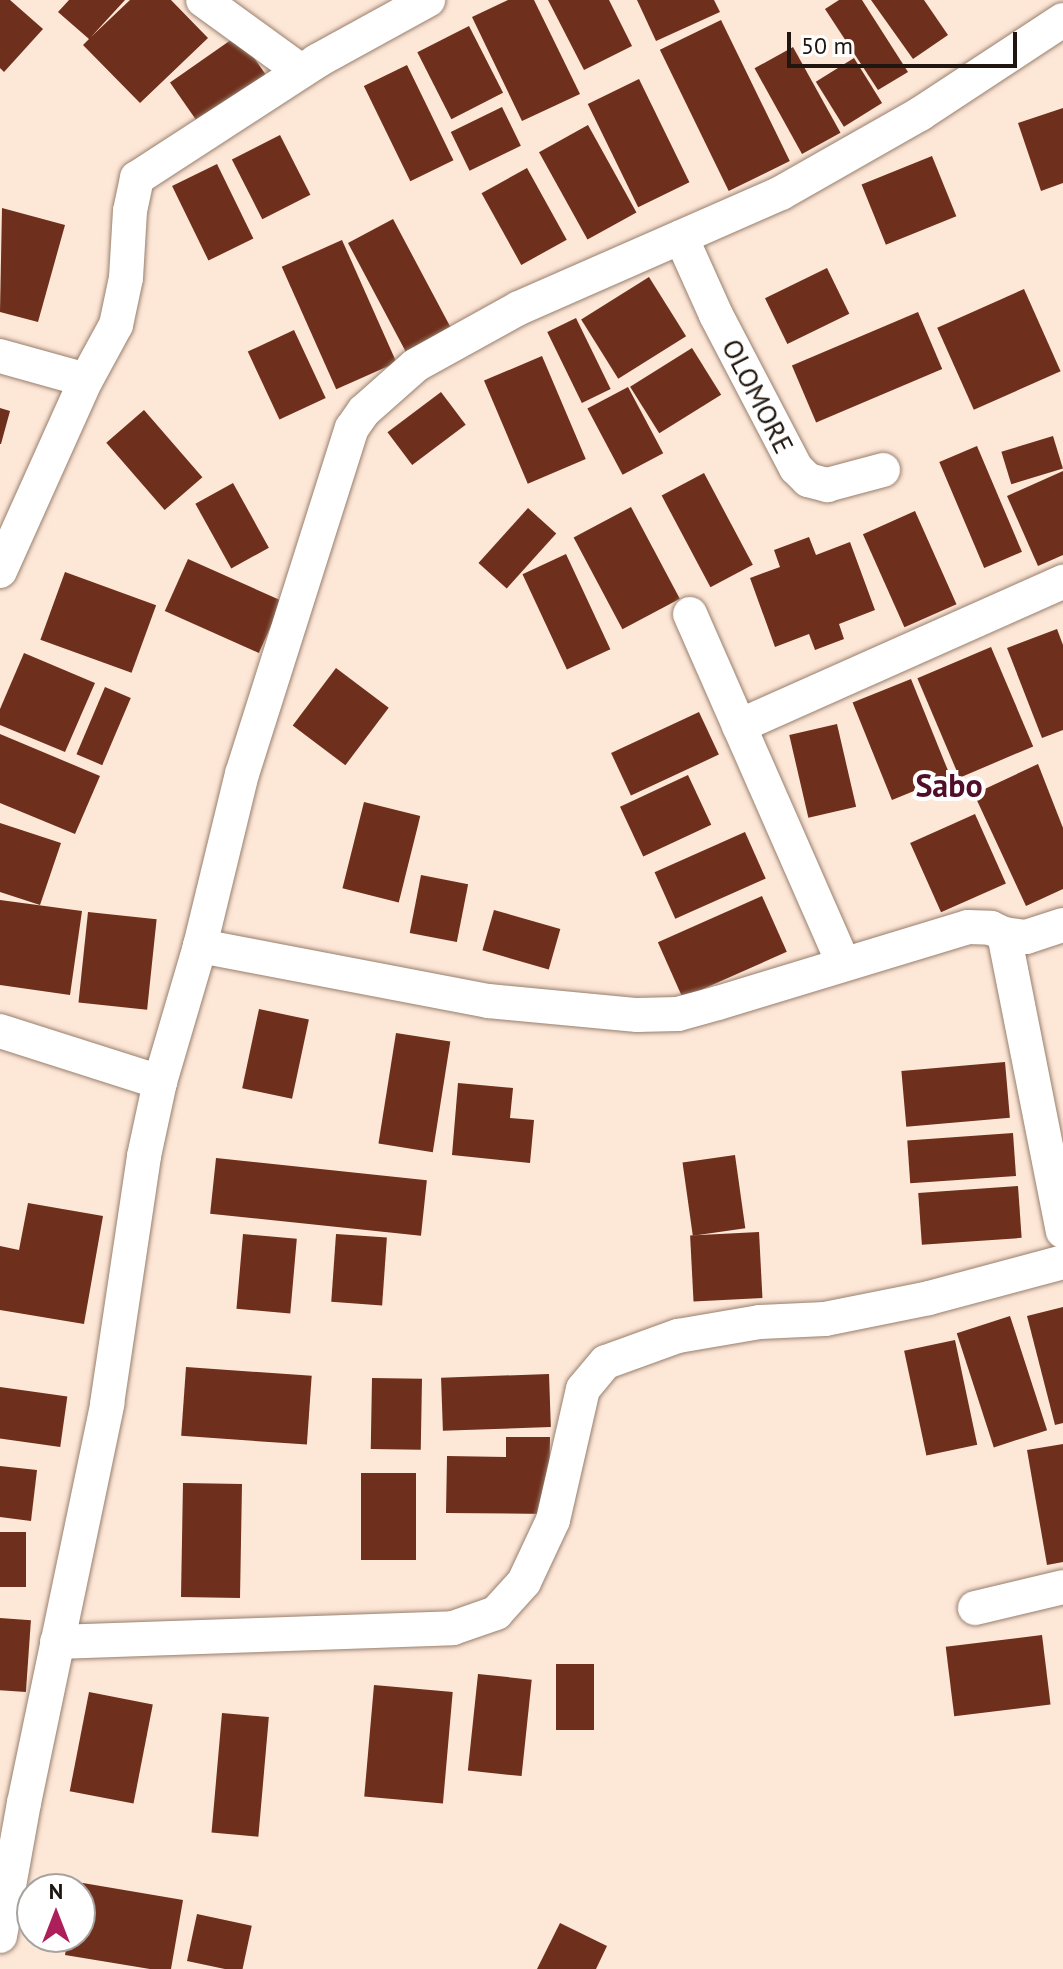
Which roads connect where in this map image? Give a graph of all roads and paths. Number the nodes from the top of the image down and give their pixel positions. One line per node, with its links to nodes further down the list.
1 (203, 0): 4 (street)
2 (428, 0): 4 (street)
3 (1063, 20): 5 (street)
4 (301, 71): 7 (street)
5 (681, 237): 8 (street, OLOMORE); 15 (street)
6 (0, 356): 7 (street)
7 (86, 380): 9 (street)
8 (883, 470)
9 (0, 571)
10 (1063, 582): 12 (street)
11 (690, 614): 12 (street)
12 (739, 726): 16 (street)
13 (1063, 925): 14 (street)
14 (1004, 934): 16 (street); 19 (street)
15 (200, 946): 16 (street); 18 (street)
16 (843, 962)
17 (0, 1031): 18 (street)
18 (160, 1082): 23 (street)
19 (1063, 1231)
20 (1063, 1262): 23 (street)
21 (1063, 1587): 22 (street)
22 (975, 1608)
23 (57, 1642): 24 (street)
24 (0, 1936)

